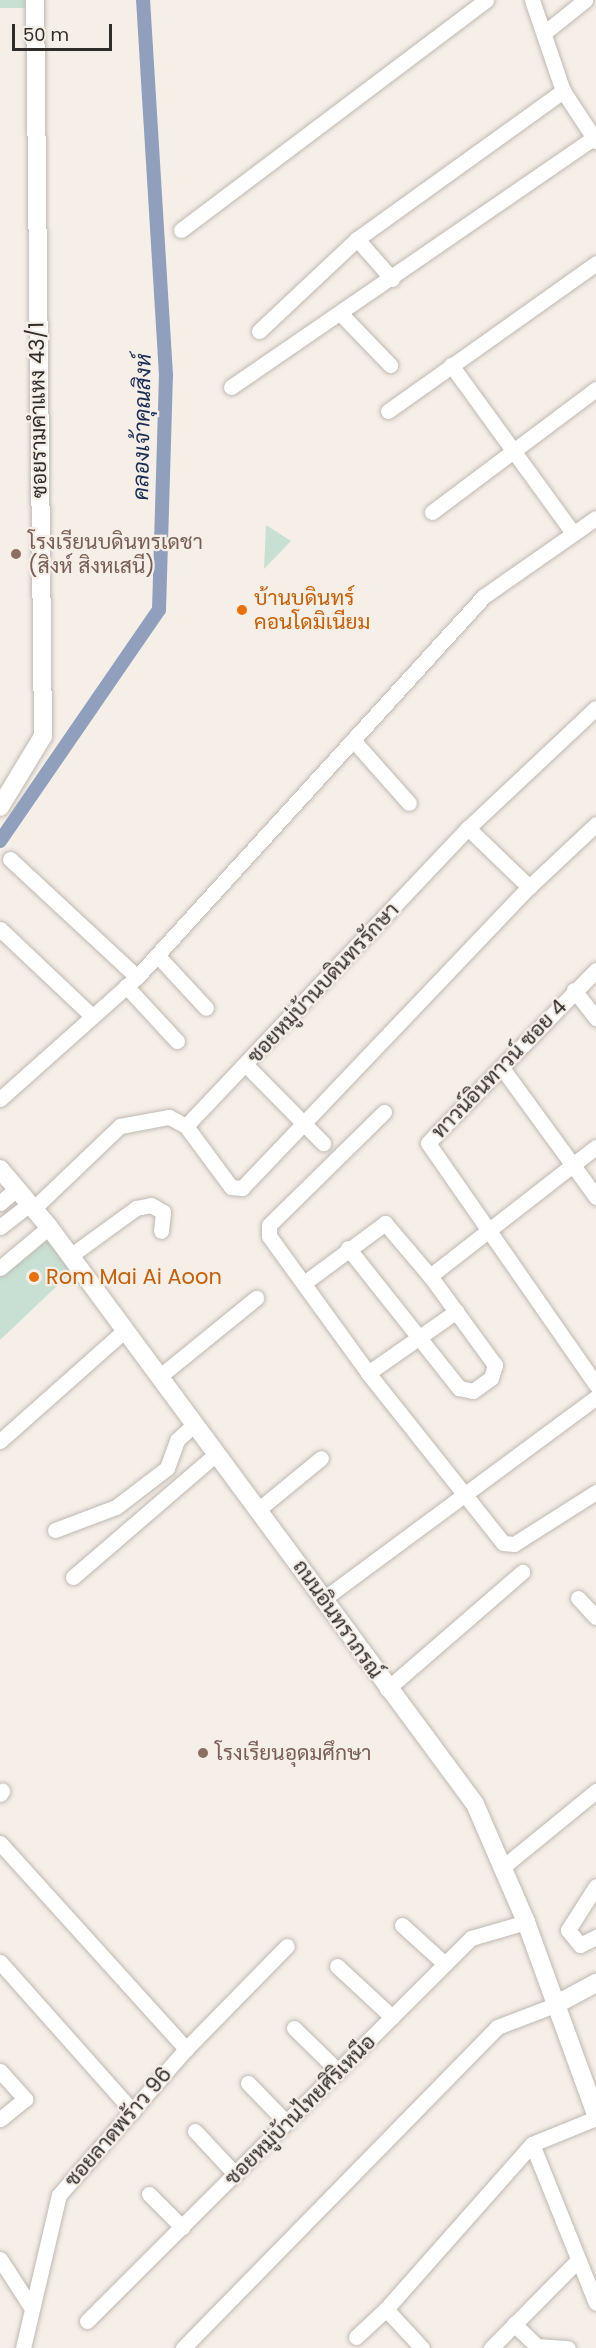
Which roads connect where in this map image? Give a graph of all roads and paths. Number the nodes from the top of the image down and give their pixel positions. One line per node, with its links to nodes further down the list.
1 (35, 0): 26 (street, ซอยรามคำแหง 43/1)
2 (486, 0): 8 (street)
3 (532, 0): 5 (street)
4 (585, 0): 5 (street)
5 (544, 33): 6 (street)
6 (563, 91): 7 (street); 9 (street)
7 (595, 138): 11 (street)
8 (181, 230)
9 (357, 239): 11 (street); 13 (street)
10 (596, 263): 15 (street)
11 (392, 279): 12 (street)
12 (341, 314): 14 (street); 16 (street)
13 (259, 331)
14 (390, 365)
15 (451, 365): 18 (street); 19 (street)
16 (231, 387)
17 (596, 390): 19 (street)
18 (388, 411)
19 (510, 453): 20 (street); 22 (street)
20 (432, 512)
21 (596, 518): 22 (street)
22 (573, 533): 24 (street)
23 (596, 708): 28 (street, ซอยหมู่บ้านบดินทรรักษา)
24 (353, 740): 25 (street); 32 (street)
25 (409, 803)
26 (0, 807)
27 (596, 824): 30 (street)
28 (468, 828): 30 (street); 40 (street, ซอยหมู่บ้านบดินทรรักษา)
29 (10, 859): 34 (street)
30 (529, 887): 44 (street)
31 (0, 929): 37 (street)
32 (158, 955): 34 (street); 36 (street)
33 (596, 970): 35 (street, ทาวน์อินทาวน์ ซอย 4)
34 (131, 981): 37 (street); 39 (street)
35 (574, 990): 38 (street); 41 (street, ทาวน์อินทาวน์ ซอย 4)
36 (206, 1008)
37 (91, 1015): 42 (street)
38 (596, 1018)
39 (177, 1041)
40 (246, 1065): 44 (street); 45 (street, ซอยหมู่บ้านบดินทรรักษา)
41 (502, 1068): 48 (street); 56 (street, ทาวน์อินทาวน์ ซอย 4)
42 (0, 1099)
43 (384, 1112): 62 (street)
44 (303, 1122): 45 (street); 46 (street)
45 (186, 1126): 53 (street)
46 (323, 1143)
47 (596, 1146): 48 (street)
48 (572, 1164): 51 (street); 56 (street)
49 (0, 1169): 50 (street, ถนนอินทราภรณ์)
50 (16, 1189): 52 (street); 53 (street, ถนนอินทราภรณ์)
51 (596, 1197)
52 (0, 1203)
53 (31, 1207): 54 (street); 55 (street, ถนนอินทราภรณ์)
54 (0, 1227)
55 (49, 1227): 59 (street, ถนนอินทราภรณ์); 60 (street)
56 (486, 1230): 61 (street); 69 (street)
57 (161, 1231): 59 (street)
58 (348, 1248): 61 (street); 62 (street); 66 (street)
59 (70, 1256): 65 (street, ถนนอินทราภรณ์)
60 (0, 1268)
61 (430, 1276): 64 (street)
62 (304, 1284): 67 (street)
63 (256, 1298): 68 (street)
64 (457, 1311): 66 (street); 66 (street)
65 (125, 1330): 68 (street, ถนนอินทราภรณ์); 72 (street)
66 (419, 1338): 67 (street)
67 (368, 1373): 76 (street)
68 (160, 1376): 71 (street, ถนนอินทราภรณ์)
69 (596, 1384)
70 (596, 1397): 76 (street)
71 (195, 1424): 73 (street, ถนนอินทราภรณ์); 78 (street)
72 (0, 1441)
73 (217, 1453): 77 (street, ถนนอินทราภรณ์); 80 (street)
74 (321, 1458): 77 (street)
75 (596, 1492): 76 (street)
76 (462, 1495): 82 (street)
77 (259, 1509): 82 (street, ถนนอินทราภรณ์)
78 (55, 1530)
79 (522, 1572): 84 (street)
80 (74, 1576)
81 (579, 1598): 83 (street)
82 (322, 1600): 84 (street, ถนนอินทราภรณ์)
83 (596, 1617)
84 (387, 1689): 87 (street, ถนนอินทราภรณ์)
85 (596, 1791): 87 (street)
86 (0, 1843): 100 (street)
87 (504, 1866): 89 (street, ถนนอินทราภรณ์)
88 (596, 1886): 91 (street)
89 (526, 1922): 94 (street, ซอยหมู่บ้านไทยศิริเหนือ); 97 (street, ถนนอินทราภรณ์)
90 (402, 1925): 94 (street)
91 (596, 1937)
92 (286, 1946): 100 (street, ซอยลาดพร้าว 96)
93 (0, 1962): 104 (street)
94 (445, 1964): 98 (street, ซอยหมู่บ้านไทยศิริเหนือ)
95 (337, 1966): 98 (street)
96 (596, 1983): 97 (street)
97 (555, 2005): 105 (street, ถนนอินทราภรณ์); 123 (street)
98 (392, 2017): 102 (street, ซอยหมู่บ้านไทยศิริเหนือ)
99 (294, 2028): 102 (street)
100 (186, 2049): 104 (street, ซอยลาดพร้าว 96)
101 (0, 2071): 106 (street)
102 (339, 2071): 107 (street, ซอยหมู่บ้านไทยศิริเหนือ)
103 (248, 2083): 107 (street)
104 (133, 2112): 116 (street, ซอยลาดพร้าว 96)
105 (596, 2116): 109 (street)
106 (0, 2119)
107 (285, 2121): 110 (street, ซอยหมู่บ้านไทยศิริเหนือ)
108 (195, 2131): 110 (street)
109 (532, 2144): 114 (street); 117 (street)
110 (235, 2174): 112 (street, ซอยหมู่บ้านไทยศิริเหนือ)
111 (149, 2194): 112 (street)
112 (182, 2227): 118 (street, ซอยหมู่บ้านไทยศิริเหนือ)
113 (0, 2259): 116 (street)
114 (577, 2261): 115 (street); 119 (street)
115 (596, 2303)
116 (31, 2307): 122 (street, ซอยลาดพร้าว 96)
117 (386, 2309): 120 (street); 124 (street)
118 (87, 2321)
119 (514, 2324): 121 (street); 125 (street)
120 (356, 2337)
121 (536, 2347): 126 (street)
122 (23, 2348)
123 (183, 2348)
124 (422, 2348)
125 (491, 2348)
126 (568, 2348)

